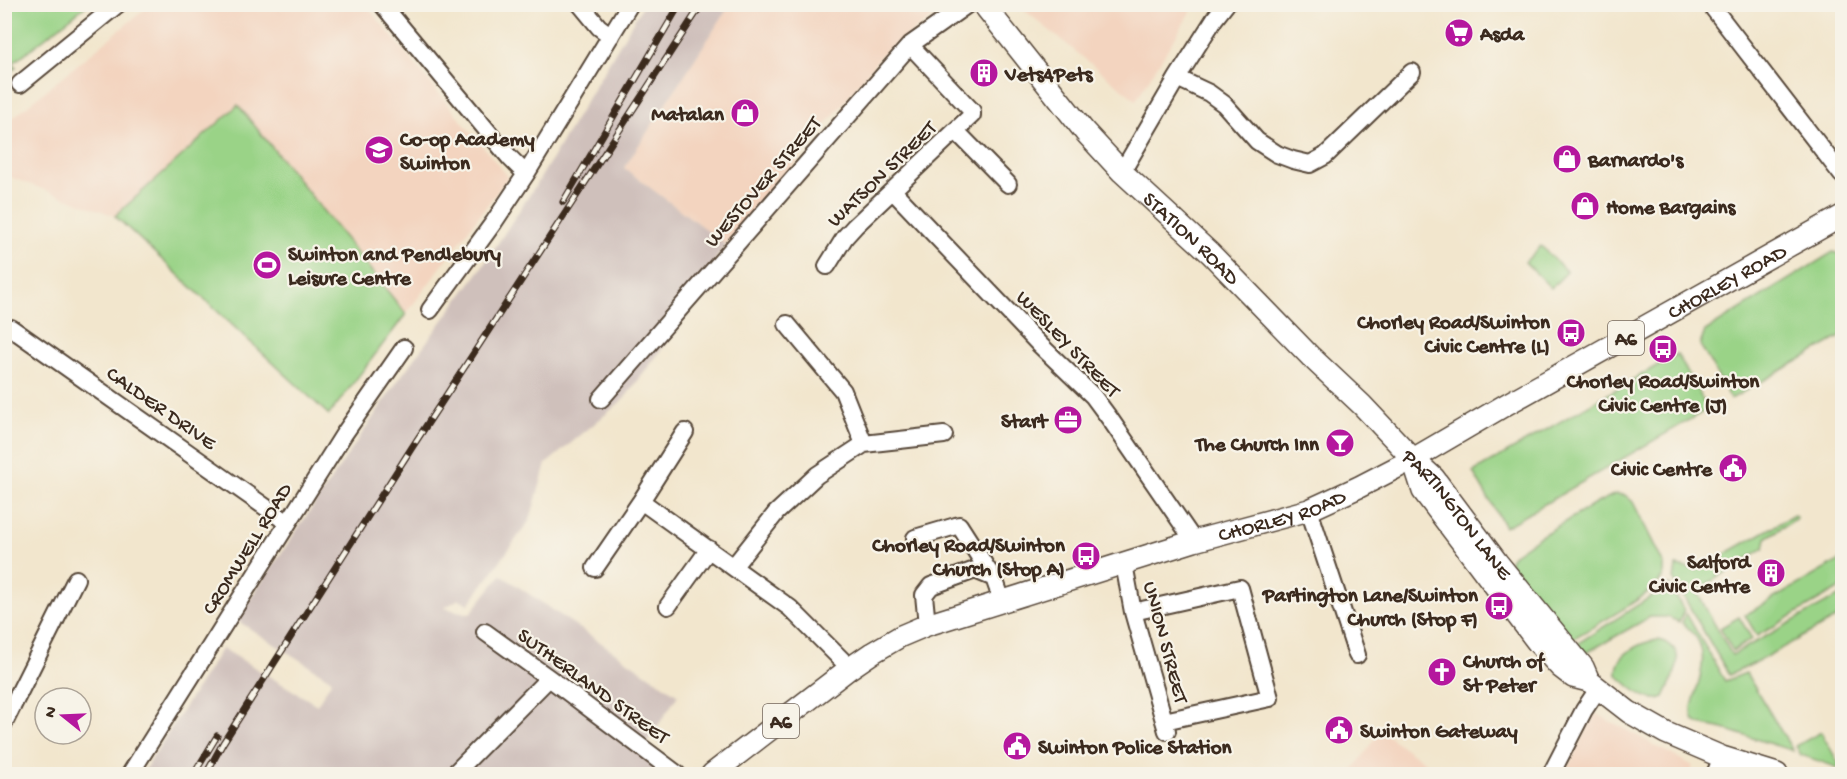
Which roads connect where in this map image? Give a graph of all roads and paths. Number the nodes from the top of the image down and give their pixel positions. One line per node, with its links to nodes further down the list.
1 (118, 4): 13 (street)
2 (382, 4): 16 (street)
3 (580, 4): 9 (street)
4 (630, 4): 9 (street)
5 (968, 4): 10 (street, WESTOVER STREET)
6 (983, 4): 15 (main road, STATION ROAD)
7 (1226, 4): 12 (street)
8 (1710, 4): 17 (street)
9 (611, 36): 16 (street)
10 (910, 45): 14 (street, WATSON STREET); 26 (street, WESTOVER STREET)
11 (1412, 72): 12 (street)
12 (1177, 78): 15 (street)
13 (20, 84)
14 (956, 131): 18 (street); 19 (street, WATSON STREET)
15 (1122, 172): 30 (main road, STATION ROAD)
16 (526, 174): 22 (street)
17 (1842, 175)
18 (1008, 184)
19 (893, 191): 21 (street, WATSON STREET); 35 (street, WESLEY STREET)
20 (1842, 216): 30 (main road, CHORLEY ROAD / A6)
21 (827, 266)
22 (430, 310)
23 (787, 324): 29 (street)
24 (11, 328): 33 (street, CALDER DRIVE)
25 (404, 348): 33 (street, CROMWELL ROAD)
26 (601, 399)
27 (685, 432): 31 (street)
28 (944, 435): 29 (street)
29 (864, 444): 38 (street)
30 (1413, 459): 32 (main road, CHORLEY ROAD / A6); 50 (main road, PARTINGTON LANE)
31 (641, 501): 36 (street); 39 (street)
32 (1309, 510): 35 (main road, CHORLEY ROAD / A6); 47 (street)
33 (288, 523): 53 (street, CROMWELL ROAD)
34 (915, 538): 40 (street)
35 (1194, 541): 37 (main road, CHORLEY ROAD / A6)
36 (709, 549): 38 (street); 43 (street)
37 (1124, 564): 42 (main road, CHORLEY ROAD / A6); 44 (street, UNION STREET)
38 (734, 566): 48 (street)
39 (595, 568)
40 (994, 578): 42 (street); 45 (street)
41 (76, 579): 51 (street)
42 (1002, 601): 45 (main road, CHORLEY ROAD / A6)
43 (668, 606)
44 (1133, 612): 44 (street, UNION STREET)
45 (927, 626): 48 (main road, CHORLEY ROAD / A6)
46 (485, 632): 49 (street, SUTHERLAND STREET)
47 (1358, 655)
48 (850, 668): 56 (main road, CHORLEY ROAD / A6)
49 (549, 678): 54 (street); 55 (street, SUTHERLAND STREET)
50 (1593, 685): 52 (main road, PARTINGTON LANE); 57 (street)
51 (4, 723)
52 (1718, 766): 58 (main road, PARTINGTON LANE)
53 (130, 774)
54 (454, 774)
55 (677, 774)
56 (712, 774)
57 (1551, 774)
58 (1778, 774)

